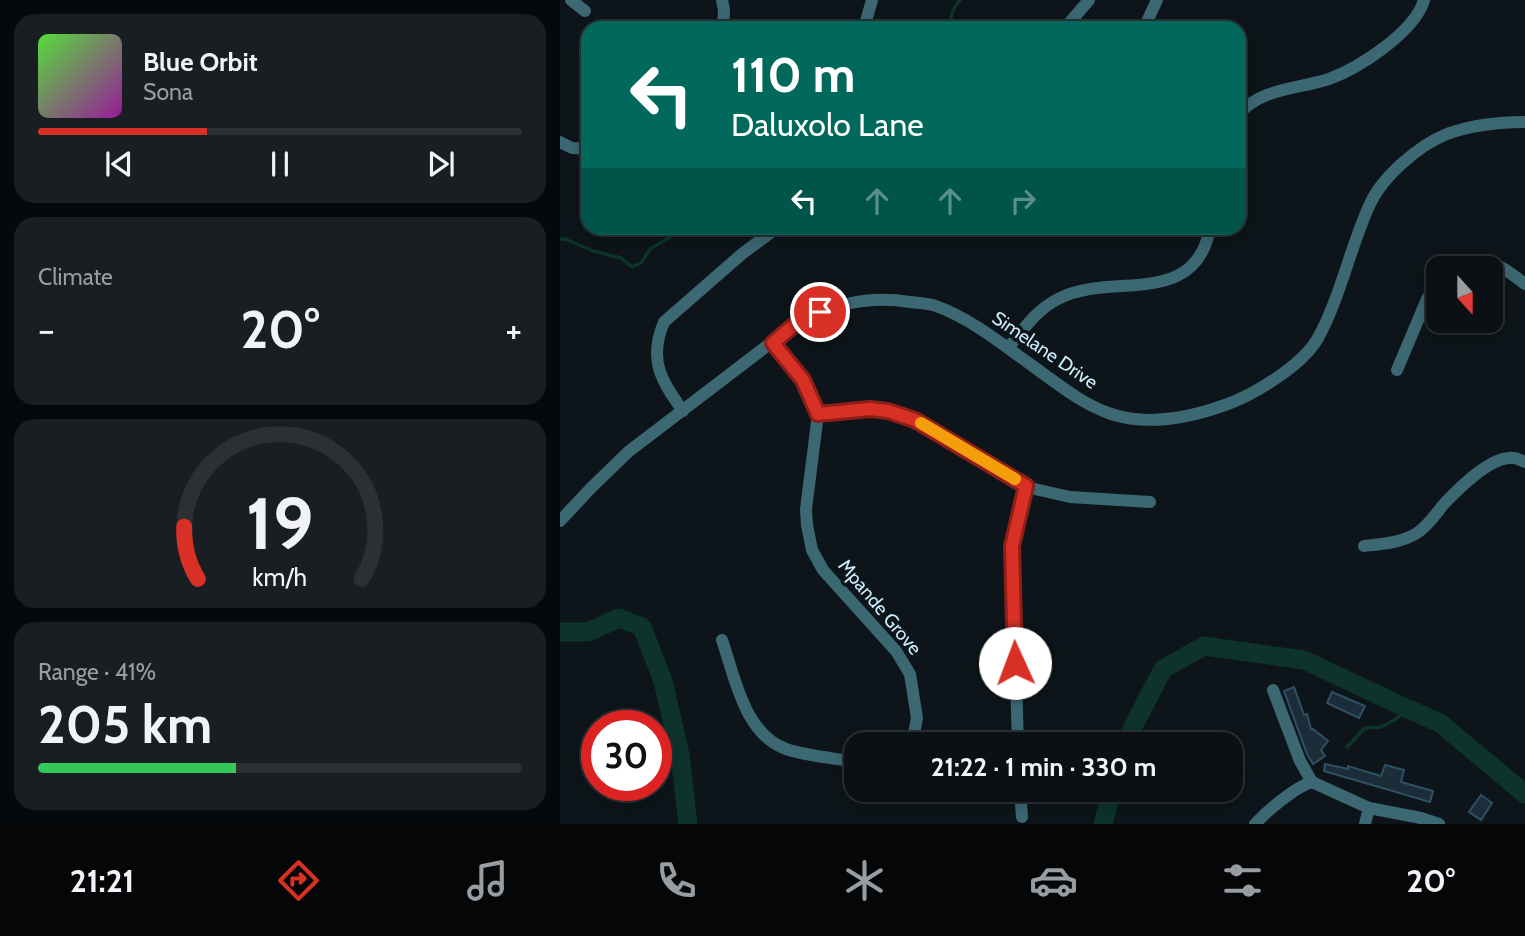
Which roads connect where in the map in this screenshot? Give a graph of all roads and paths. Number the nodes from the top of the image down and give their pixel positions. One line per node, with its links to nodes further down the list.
1 (571, 0): 7 (street)
2 (722, 0): 8 (street)
3 (872, 0): 9 (street)
4 (1088, 0): 10 (street)
5 (1157, 0): 11 (street)
6 (1424, 0): 12 (street)
7 (585, 11)
8 (723, 21)
9 (866, 21)
10 (1071, 21)
11 (1147, 21)
12 (1246, 106)
13 (1525, 122): 22 (street, Simelane Drive)
14 (560, 142): 15 (street)
15 (581, 149)
16 (767, 235): 24 (street)
17 (1209, 235): 22 (street)
18 (1503, 268): 19 (street)
19 (1525, 284)
20 (1426, 301): 23 (street)
21 (773, 343): 22 (street, Simelane Drive); 24 (street, Simelane Drive); 25 (street)
22 (1008, 348)
23 (1397, 370)
24 (683, 411): 29 (street, Simelane Drive)
25 (818, 414): 27 (street); 33 (street, Mpande Grove)
26 (1525, 462): 30 (street)
27 (1026, 486): 28 (street); 34 (street)
28 (1150, 502)
29 (560, 521)
30 (1364, 546)
31 (722, 640): 35 (street)
32 (1273, 690): 36 (street)
33 (914, 732)
34 (1018, 732)
35 (844, 760)
36 (1315, 784): 38 (street); 40 (street)
37 (1021, 802): 39 (street)
38 (1369, 808): 41 (street); 42 (street)
39 (1022, 817)
40 (1255, 824)
41 (1365, 824)
42 (1439, 824)

